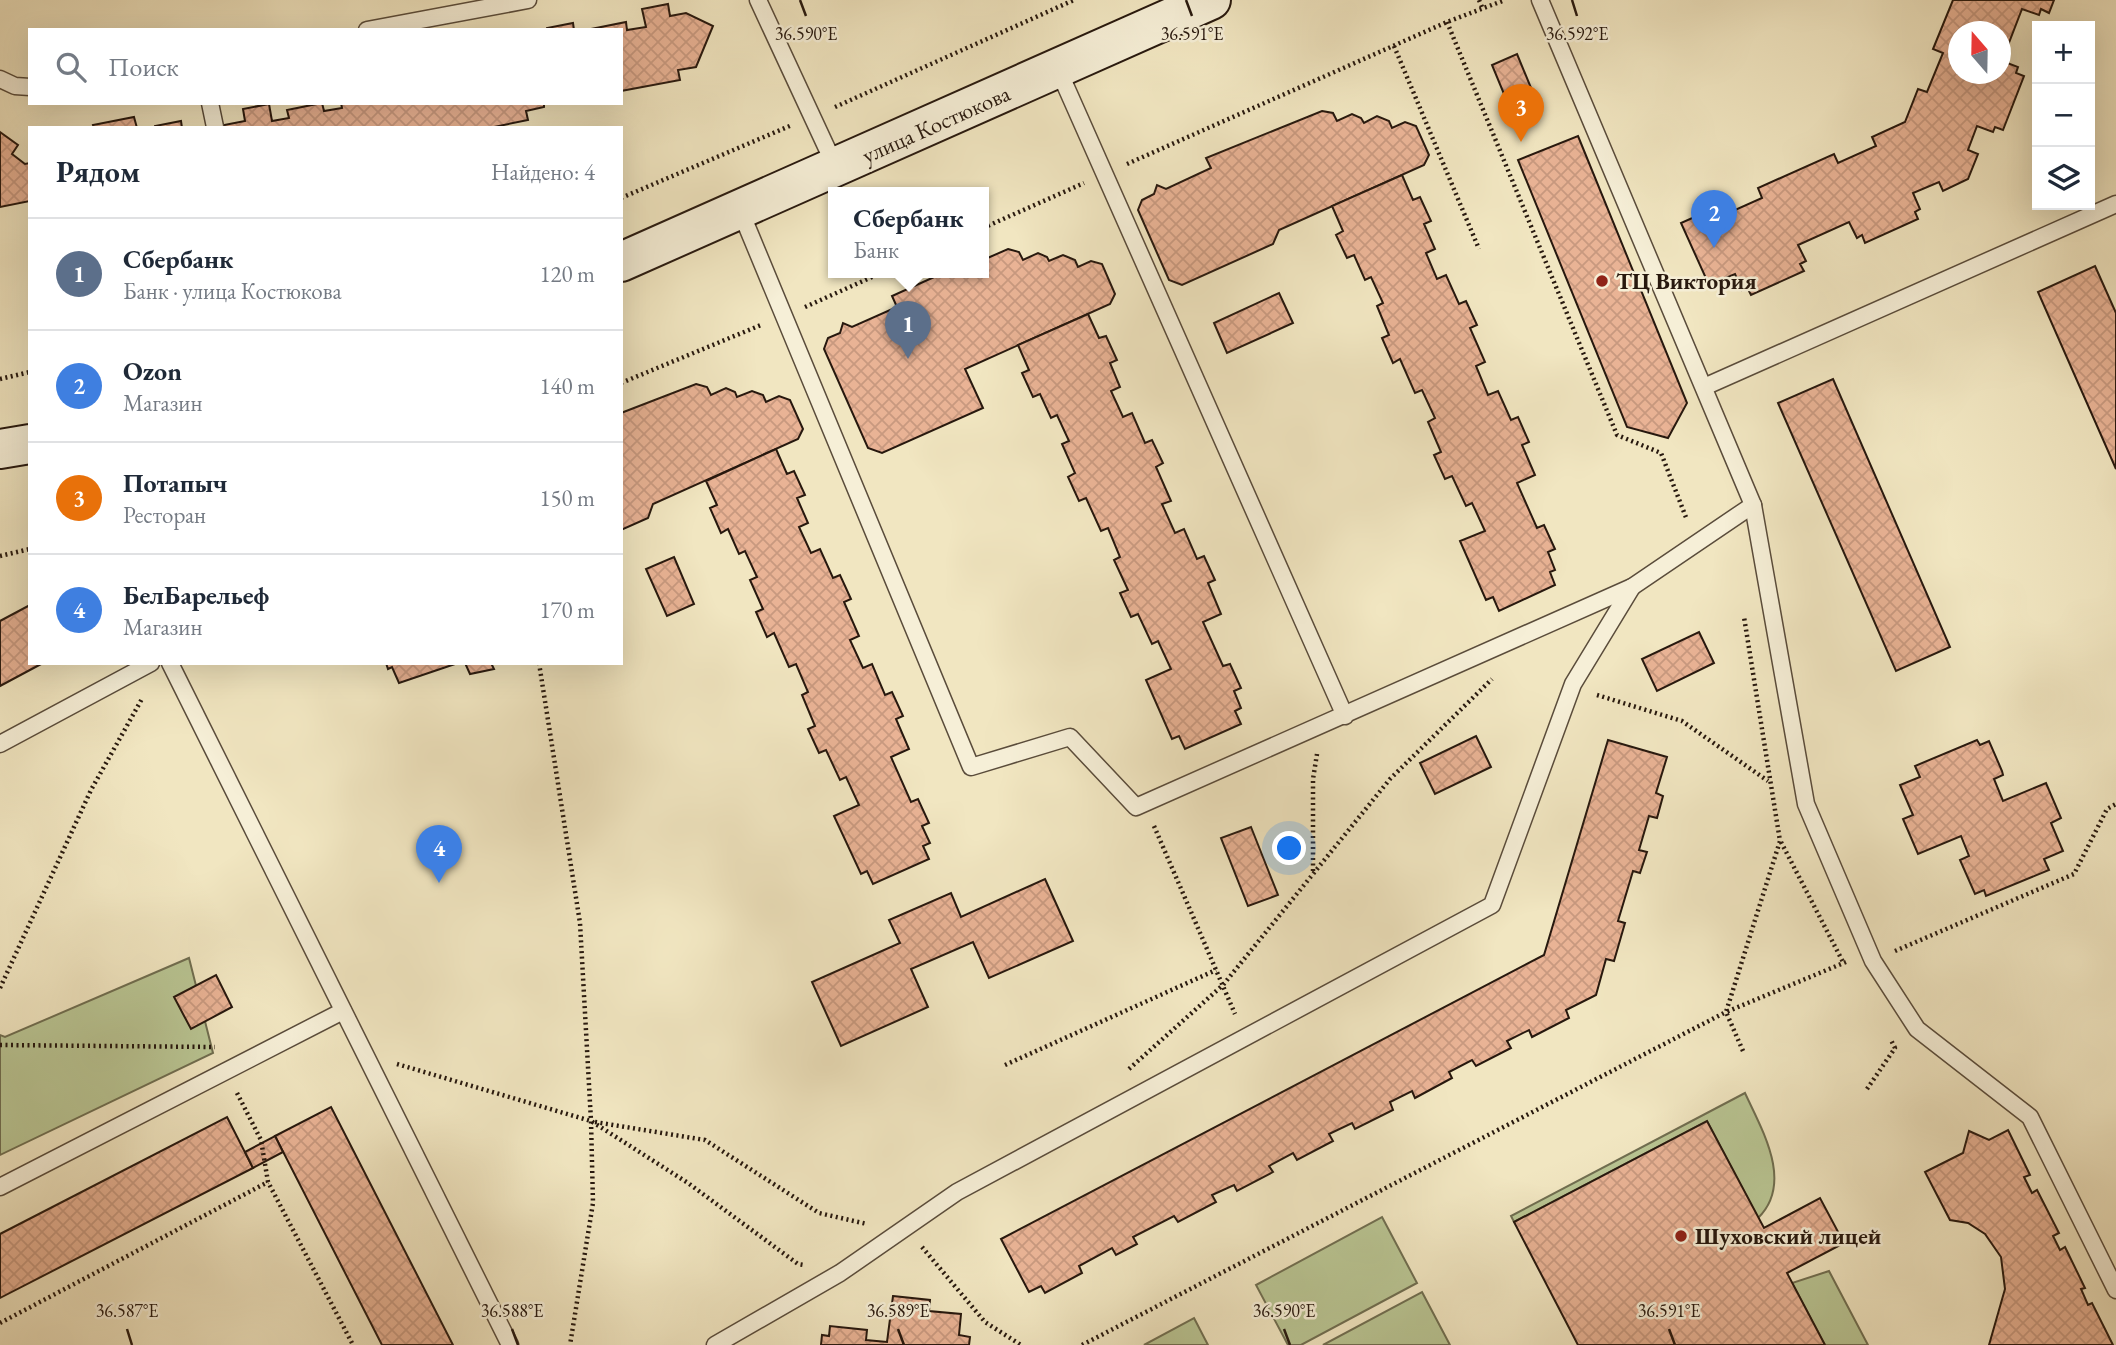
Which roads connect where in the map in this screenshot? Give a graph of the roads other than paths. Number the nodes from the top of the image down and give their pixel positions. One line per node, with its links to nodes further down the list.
1 (528, 0): 5 (lane)
2 (758, 0): 11 (lane)
3 (1211, 0): 6 (main road, улица Костюкова)
4 (1540, 0): 15 (lane)
5 (378, 28)
6 (1058, 69): 11 (main road, улица Костюкова); 22 (lane)
7 (0, 79): 8 (lane)
8 (28, 87)
9 (210, 105): 10 (lane)
10 (215, 126)
11 (835, 168): 13 (main road, улица Костюкова)
12 (2116, 204): 15 (lane)
13 (740, 210): 14 (main road, улица Костюкова); 22 (lane)
14 (623, 261)
15 (1704, 387): 18 (lane)
16 (28, 444): 17 (main road)
17 (0, 449)
18 (1753, 505): 19 (lane); 26 (lane)
19 (1632, 587): 22 (lane); 28 (lane)
20 (147, 665): 23 (lane)
21 (171, 665): 24 (lane)
22 (1345, 716)
23 (0, 744)
24 (343, 1011): 25 (lane); 27 (lane)
25 (0, 1187)
26 (2116, 1290)
27 (510, 1345)
28 (715, 1345)

